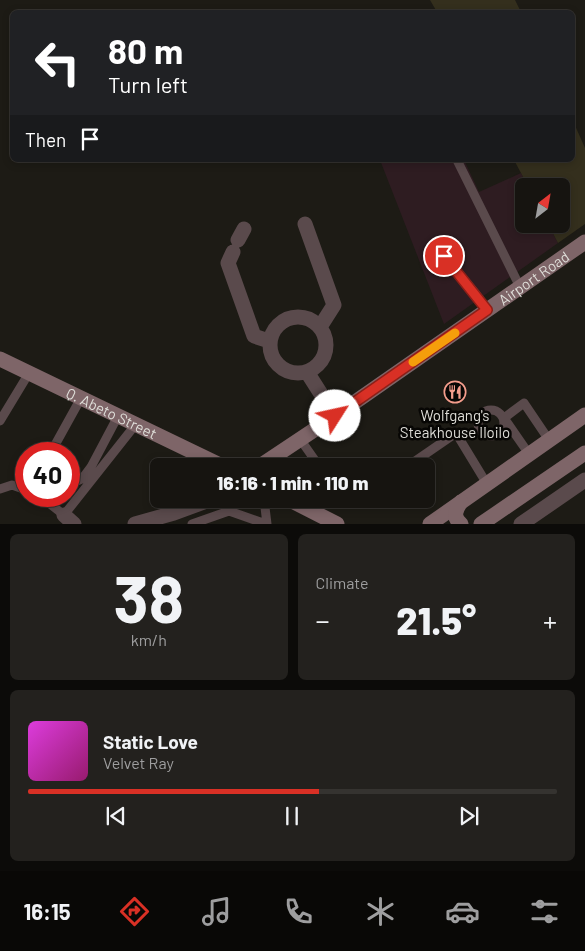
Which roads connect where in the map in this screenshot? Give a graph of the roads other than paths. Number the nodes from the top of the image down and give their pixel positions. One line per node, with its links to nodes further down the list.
1 (458, 162): 6 (lane)
2 (305, 224): 8 (street)
3 (238, 240): 9 (street)
4 (585, 242): 6 (main road, Airport Road)
5 (444, 256): 7 (lane)
6 (520, 287): 7 (main road, Airport Road)
7 (487, 310): 16 (main road, Airport Road)
8 (320, 327): 9 (street); 11 (street)
9 (269, 341): 11 (street)
10 (0, 359): 12 (main road, Q. Abeto Street)
11 (307, 372): 16 (street)
12 (28, 373): 13 (main road, Q. Abeto Street); 17 (lane)
13 (81, 398): 15 (main road, Q. Abeto Street); 21 (lane)
14 (585, 415): 20 (main road)
15 (118, 416): 18 (main road, Q. Abeto Street); 28 (lane)
16 (335, 416): 19 (main road, Airport Road)
17 (0, 421)
18 (136, 424): 24 (main road, Q. Abeto Street); 39 (lane)
19 (300, 438): 25 (main road, Airport Road); 26 (lane)
20 (549, 440): 23 (main road); 23 (lane)
21 (57, 442)
22 (585, 453): 46 (main road)
23 (529, 454): 30 (main road)
24 (206, 458)
25 (271, 458)
26 (314, 458)
27 (420, 458): 30 (lane)
28 (80, 480)
29 (585, 480): 47 (street)
30 (487, 484): 33 (main road)
31 (15, 486): 32 (lane)
32 (0, 489)
33 (461, 502): 44 (main road); 45 (main road)
34 (54, 507): 39 (lane)
35 (195, 508): 38 (street)
36 (265, 508): 42 (lane)
37 (306, 508): 43 (main road)
38 (176, 518): 40 (street)
39 (69, 519)
40 (135, 524)
41 (192, 524): 42 (lane)
42 (266, 524)
43 (337, 524)
44 (430, 524)
45 (460, 524)
46 (481, 524)
47 (522, 524)

